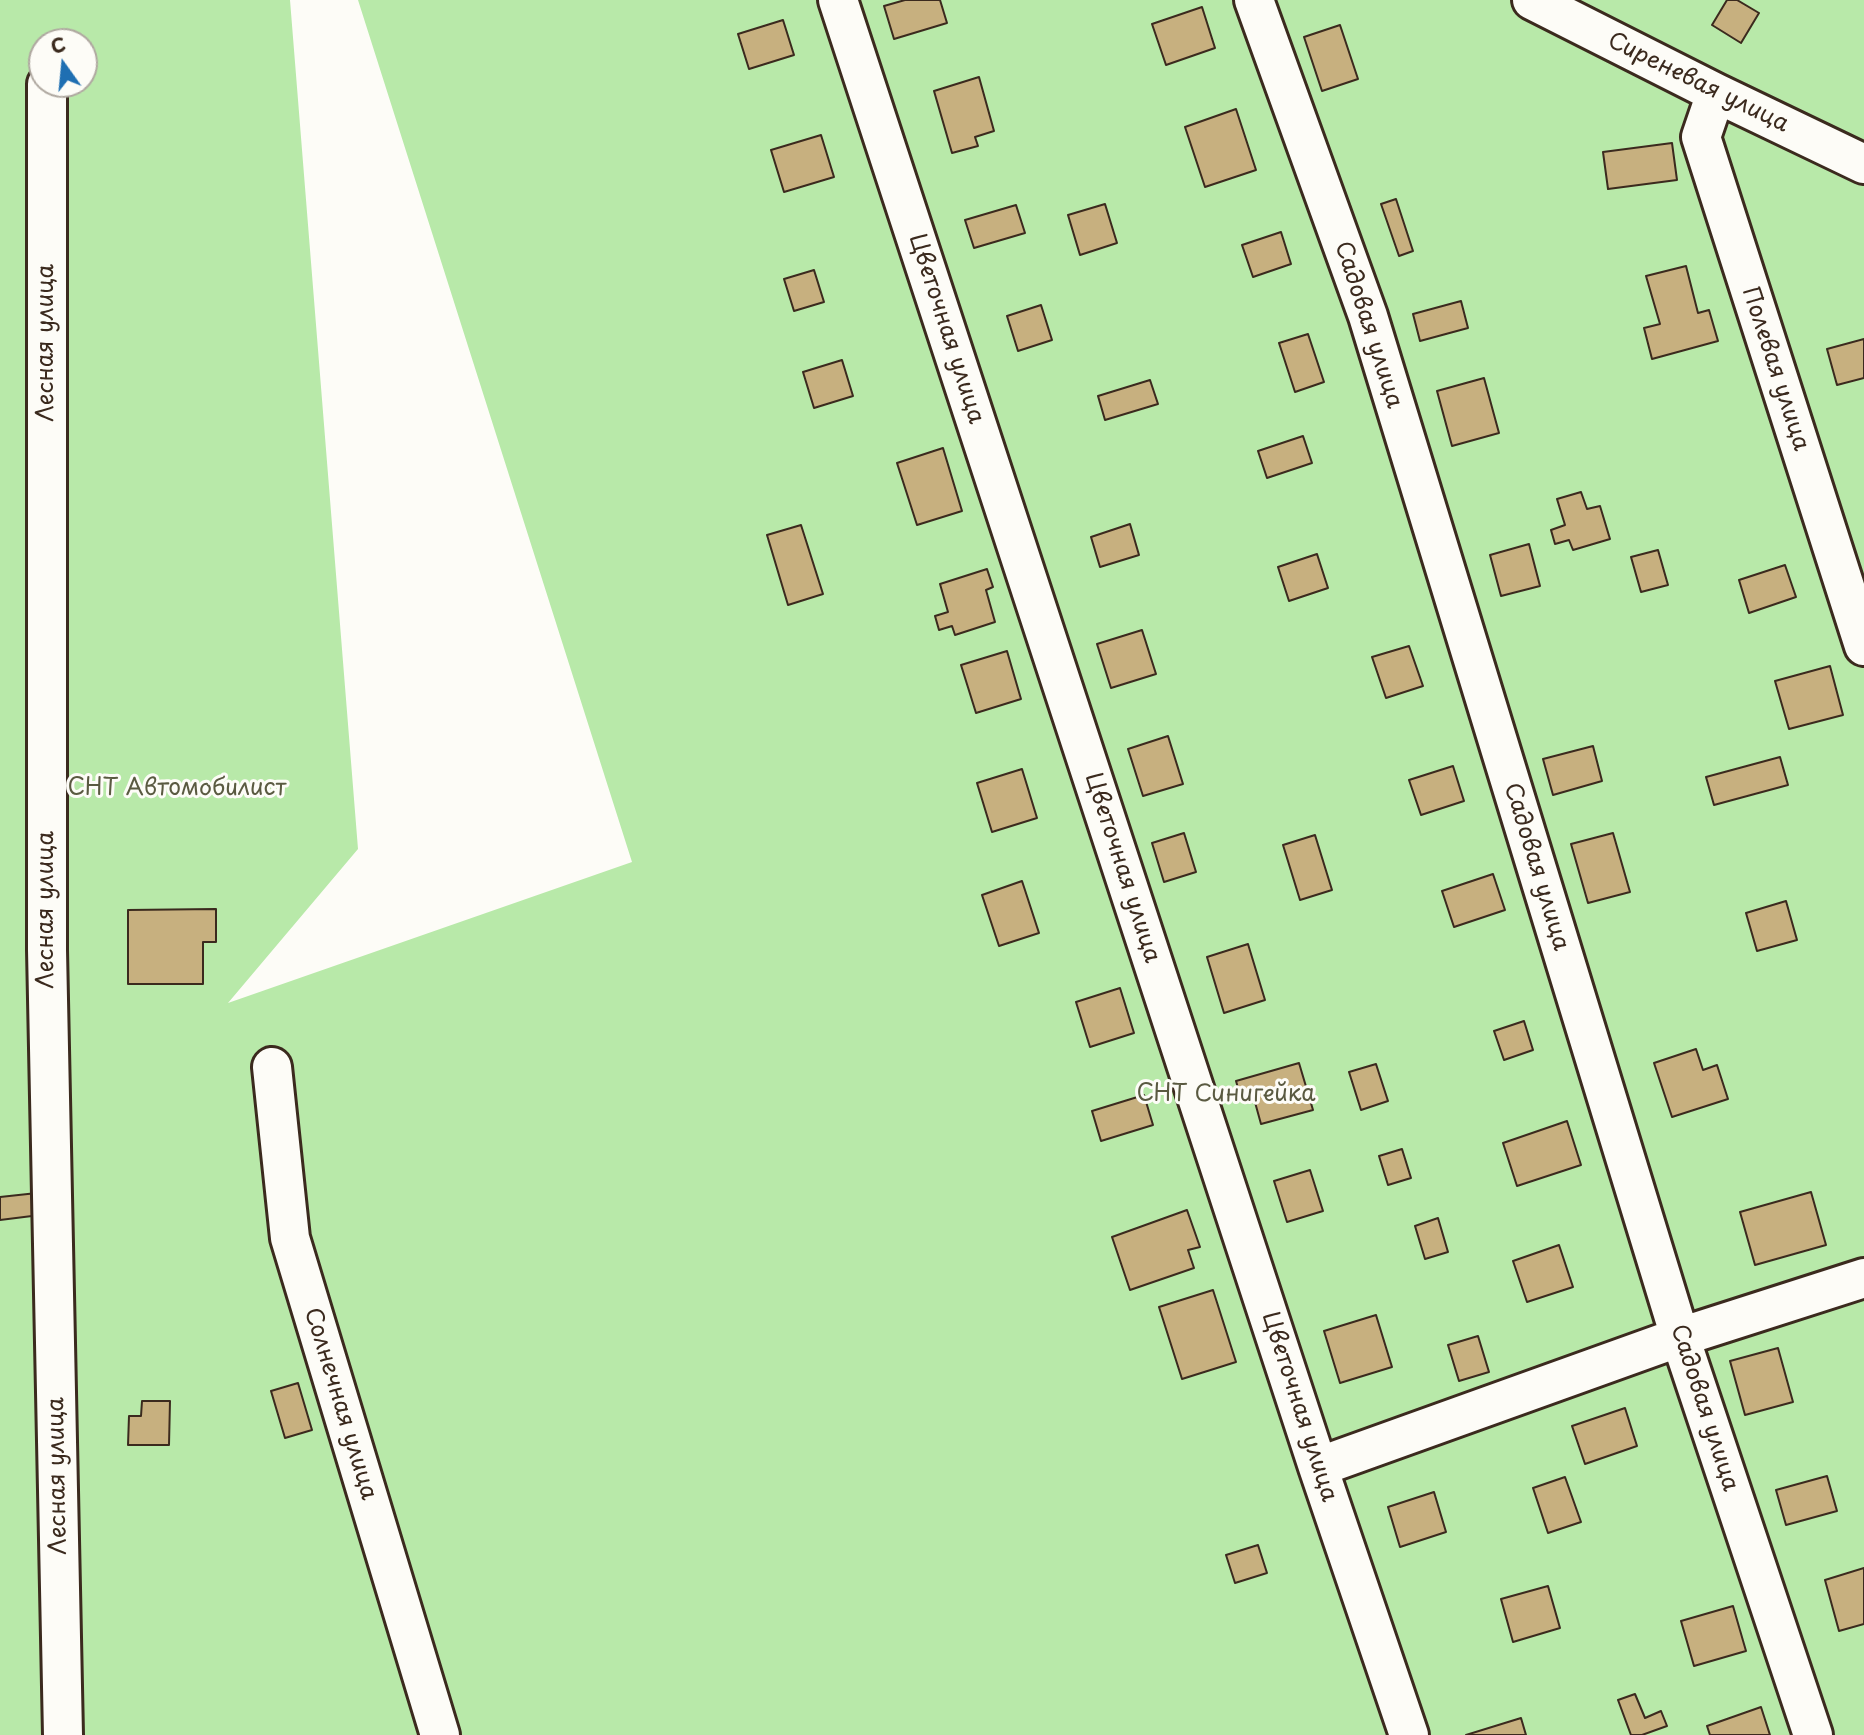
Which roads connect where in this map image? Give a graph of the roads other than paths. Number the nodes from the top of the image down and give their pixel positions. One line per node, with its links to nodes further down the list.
1 (838, 0): 11 (street, Цветочная улица)
2 (1254, 0): 10 (street, Садовая улица)
3 (1532, 0): 4 (street, Сиреневая улица)
4 (1716, 93): 6 (street, Сиреневая улица); 7 (street, Полевая улица)
5 (47, 98): 12 (street, Лесная улица)
6 (1864, 164)
7 (1864, 646)
8 (272, 1067): 13 (street, Солнечная улица)
9 (1864, 1278): 10 (street)
10 (1680, 1337): 11 (street); 15 (street, Садовая улица)
11 (1318, 1467): 14 (street, Цветочная улица)
12 (63, 1735)
13 (440, 1735)
14 (1409, 1735)
15 (1813, 1735)

